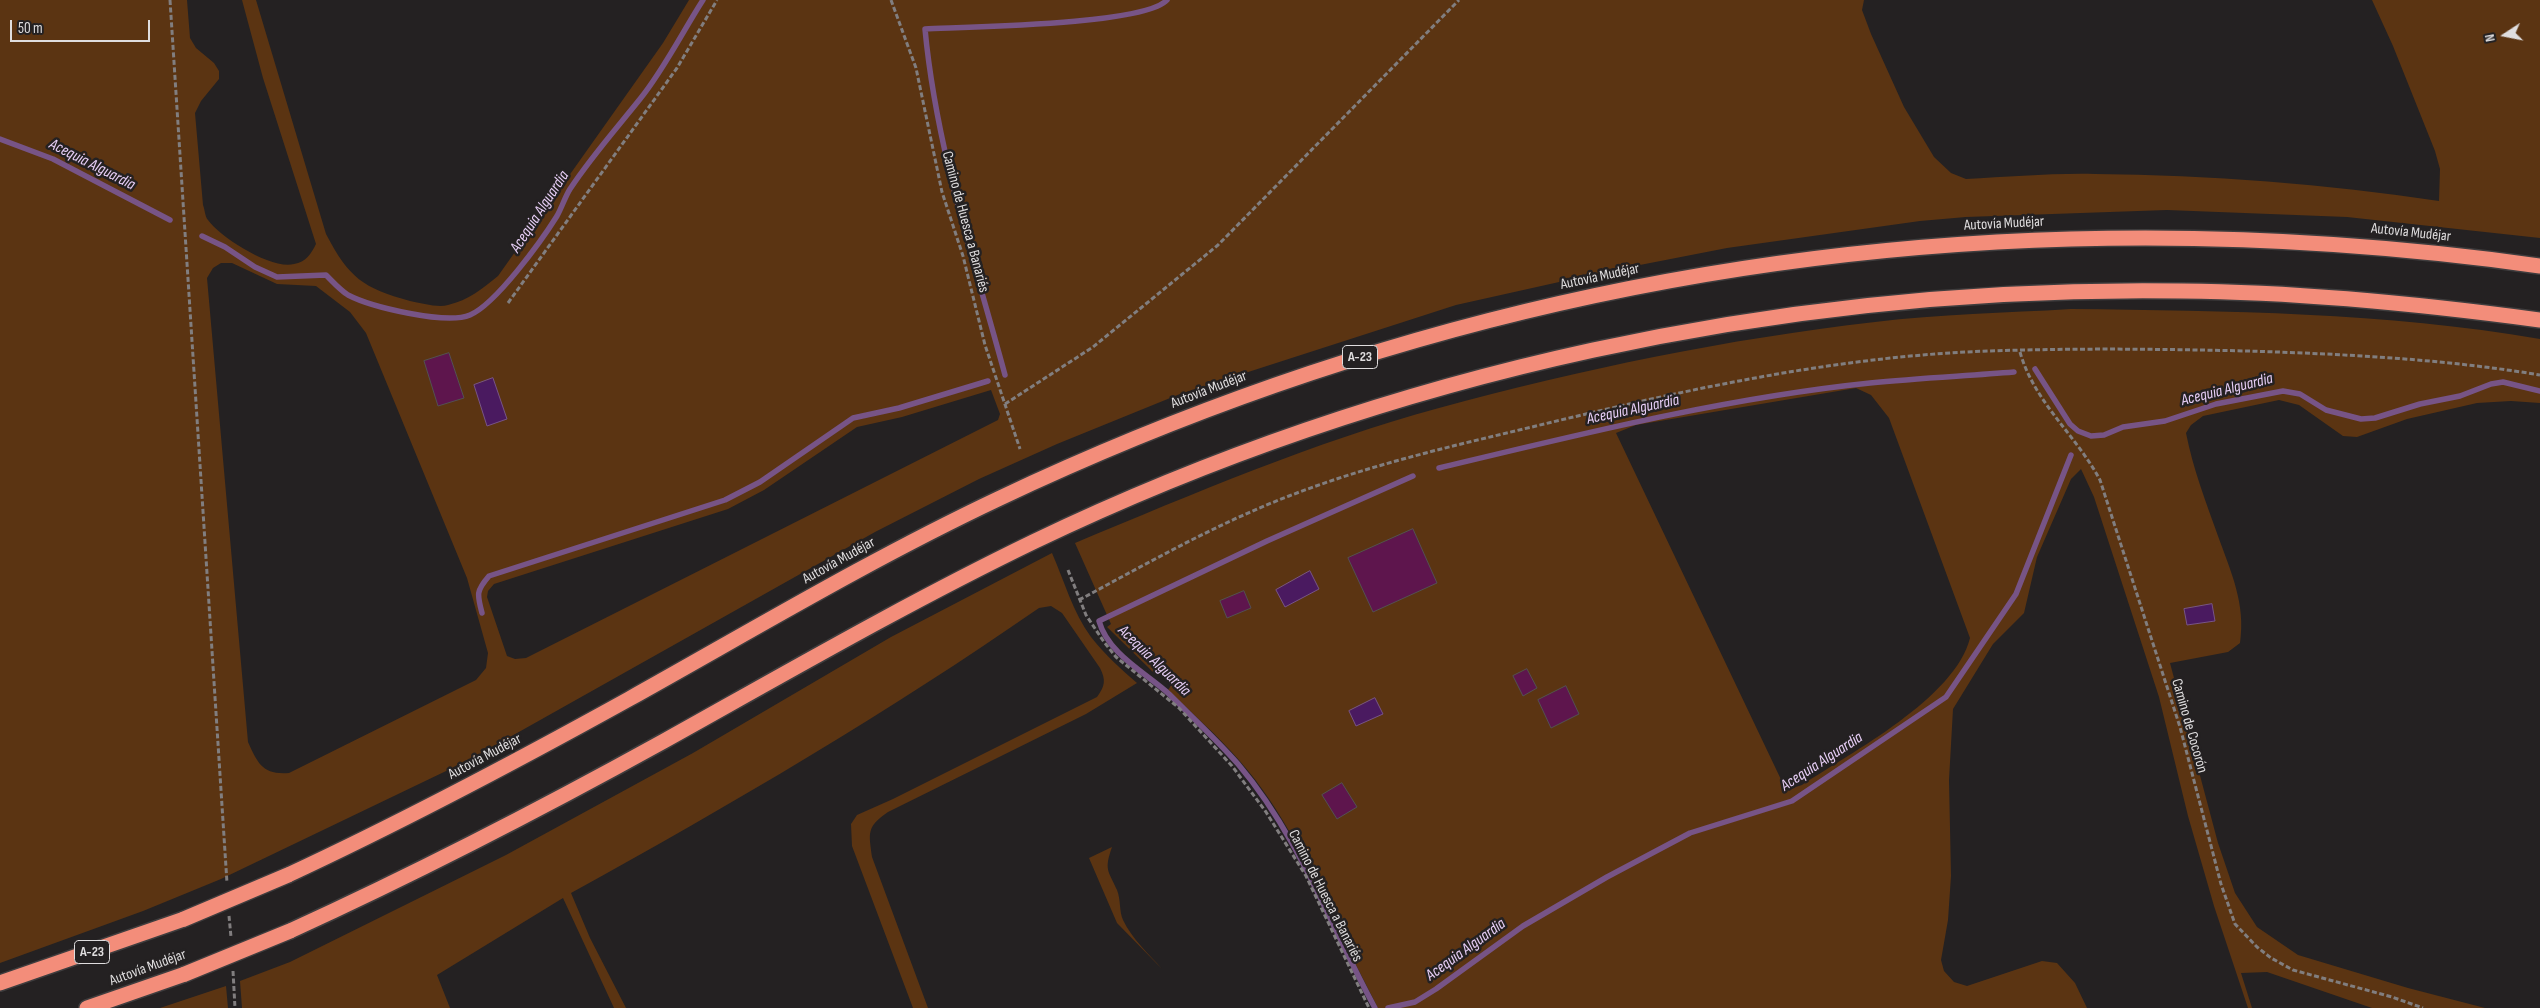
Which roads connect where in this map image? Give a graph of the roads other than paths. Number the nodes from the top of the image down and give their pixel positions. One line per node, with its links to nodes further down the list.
1 (2540, 266): 3 (highway, Autovía Mudéjar / A-23, bridge)
2 (2540, 320): 4 (highway, Autovía Mudéjar, bridge)
3 (0, 983)
4 (87, 1008)

